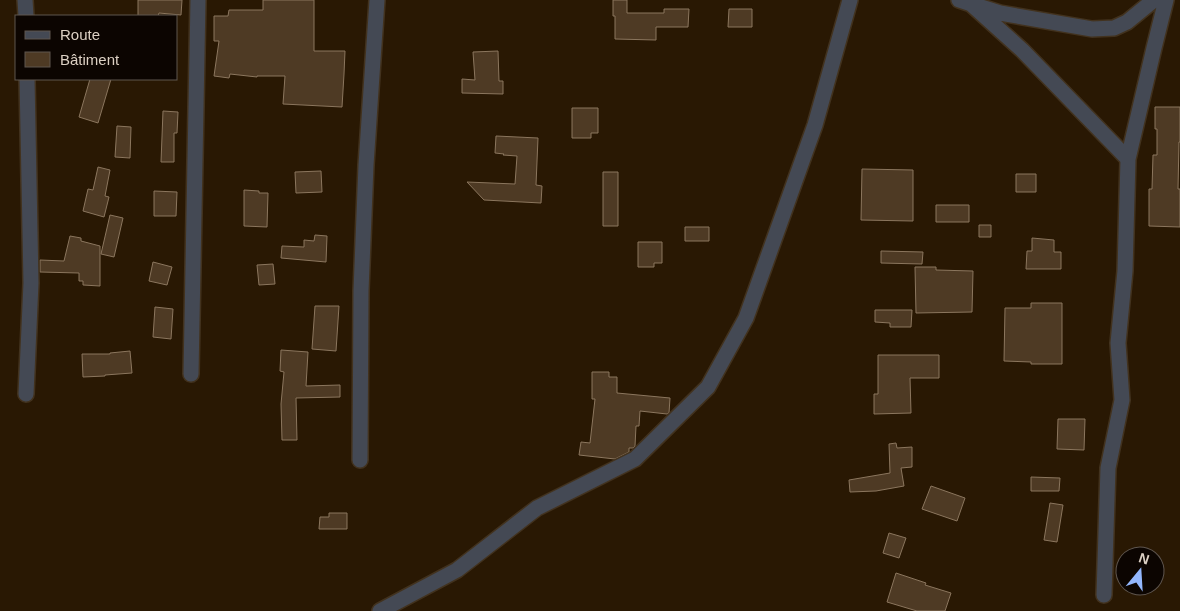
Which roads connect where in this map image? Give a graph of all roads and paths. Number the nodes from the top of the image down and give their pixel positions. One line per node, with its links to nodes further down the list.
1 (25, 0): 8 (street)
2 (198, 0): 11 (street)
3 (377, 0): 13 (street)
4 (850, 0): 15 (street)
5 (1154, 0): 7 (street)
6 (1166, 0): 10 (street)
7 (965, 2): 10 (street)
8 (26, 15)
9 (27, 80): 12 (street)
10 (1128, 159): 14 (street)
11 (191, 374)
12 (26, 394)
13 (360, 460)
14 (1104, 595)
15 (380, 611)

